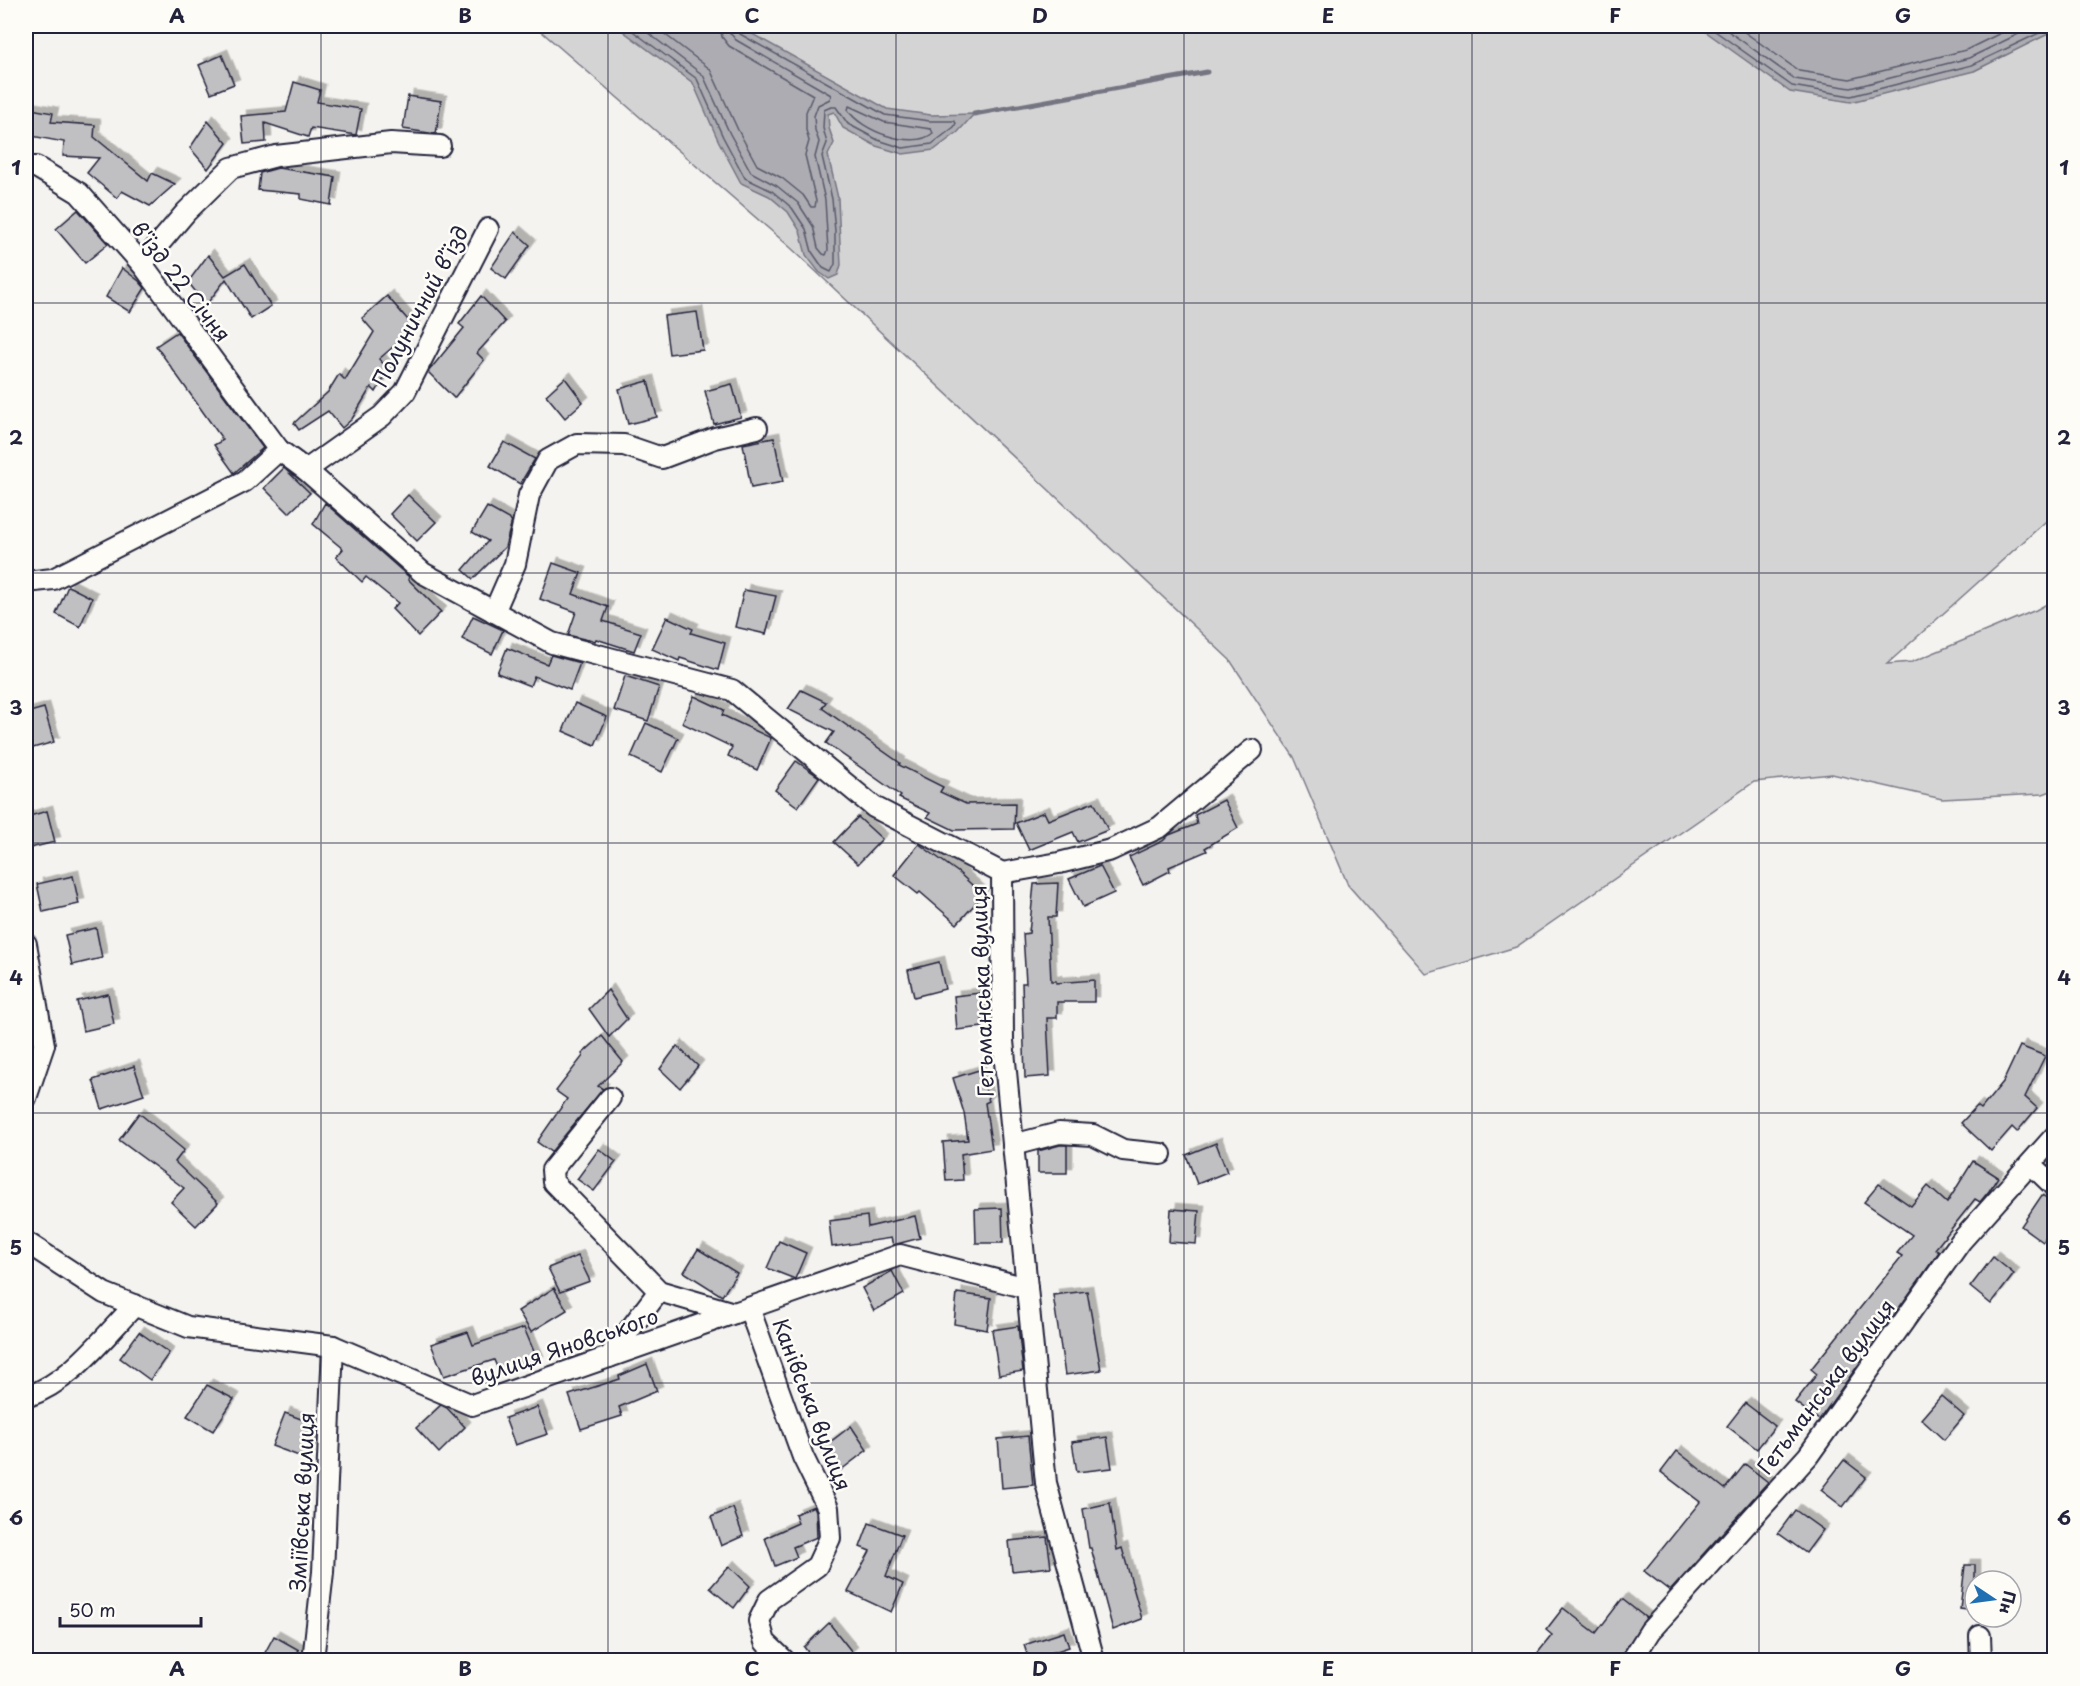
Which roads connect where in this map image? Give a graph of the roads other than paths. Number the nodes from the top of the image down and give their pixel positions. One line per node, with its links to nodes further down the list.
1 (440, 146): 4 (street)
2 (26, 167): 4 (street, в'їзд 22 Січня)
3 (488, 229): 7 (street, Полуничний в’їзд)
4 (142, 264): 6 (street, в'їзд 22 Січня)
5 (757, 428): 9 (street)
6 (279, 450): 7 (street, Гетьманська вулиця); 8 (street)
7 (306, 470): 9 (street, Гетьманська вулиця)
8 (26, 582)
9 (494, 612): 11 (street, Гетьманська вулиця)
10 (1252, 750): 11 (street)
11 (1002, 873): 16 (street, Гетьманська вулиця)
12 (26, 944): 13 (street)
13 (26, 1098)
14 (610, 1098): 22 (street)
15 (2055, 1137): 18 (street, Гетьманська вулиця)
16 (1013, 1145): 17 (street); 21 (street, Гетьманська вулиця)
17 (1161, 1154)
18 (2031, 1164): 19 (street); 32 (street, Гетьманська вулиця)
19 (2055, 1185)
20 (26, 1242): 23 (street, вулиця Яновського)
21 (1027, 1288): 24 (street, вулиця Яновського); 31 (street, Гетьманська вулиця)
22 (659, 1292): 24 (street); 26 (street)
23 (135, 1305): 25 (street, вулиця Яновського); 27 (street)
24 (742, 1310): 26 (street, вулиця Яновського); 30 (street, Канівська вулиця)
25 (333, 1346): 26 (street, вулиця Яновського); 29 (street, Зміївська вулиця)
26 (609, 1357)
27 (26, 1397)
28 (1980, 1636): 33 (street)
29 (313, 1660)
30 (784, 1660)
31 (1095, 1660)
32 (1632, 1660)
33 (1981, 1660)

